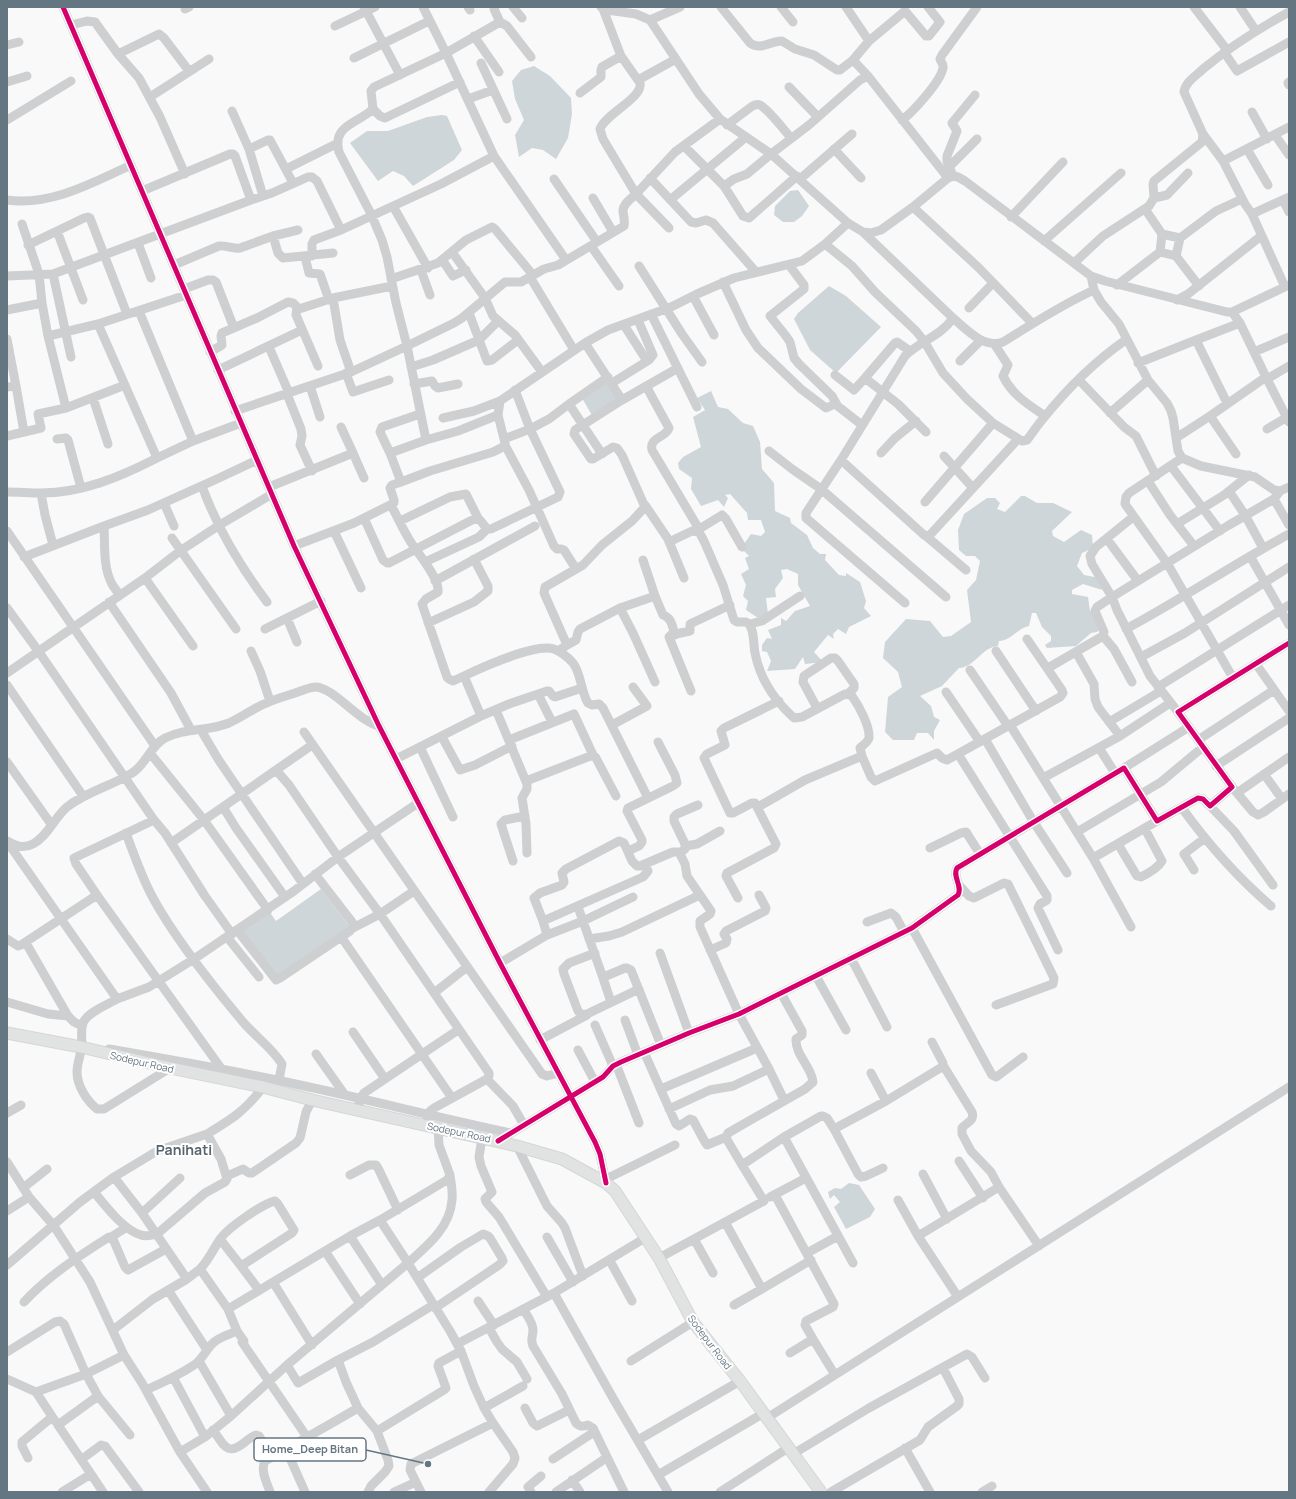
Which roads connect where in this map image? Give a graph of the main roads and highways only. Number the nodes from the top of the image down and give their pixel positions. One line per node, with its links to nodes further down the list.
1 (7, 1033): 2 (main road, Sodepur Road)
2 (821, 1492)

